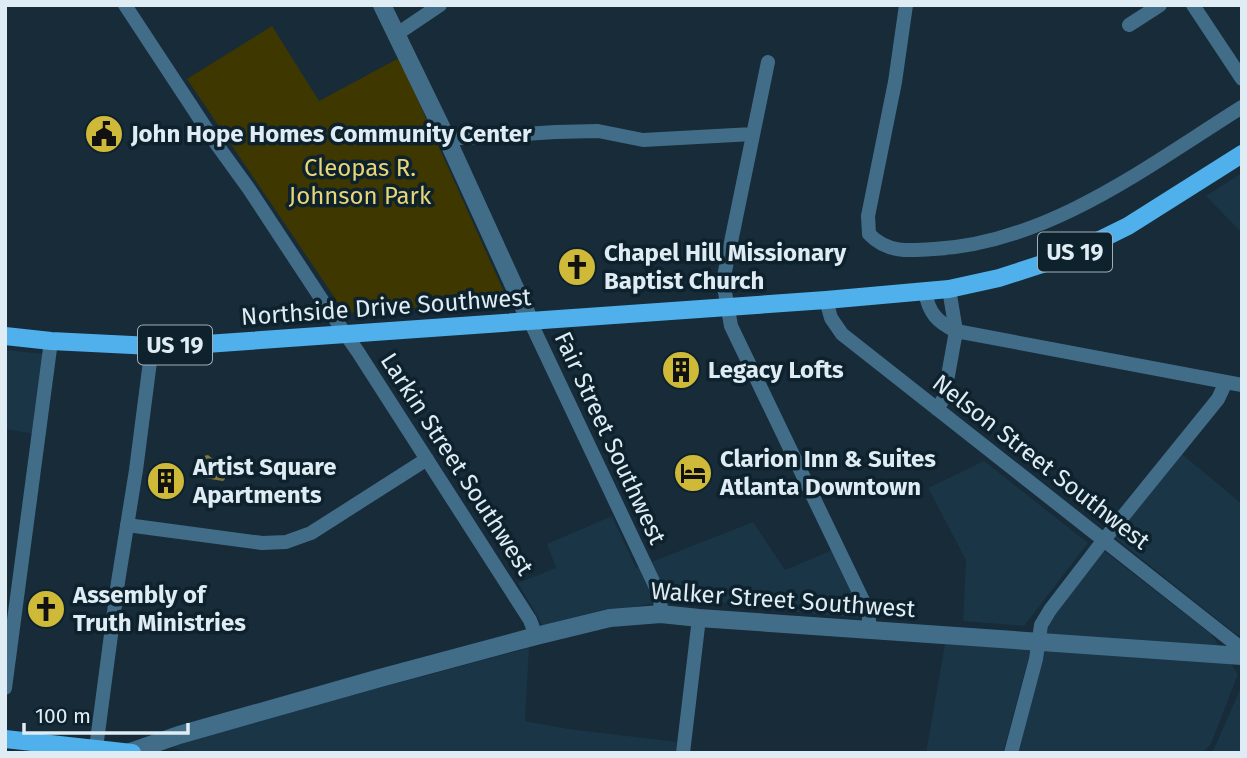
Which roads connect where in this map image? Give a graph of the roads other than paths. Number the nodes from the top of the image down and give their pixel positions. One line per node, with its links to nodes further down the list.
1 (125, 5): 21 (street, Larkin Street Southwest)
2 (382, 5): 8 (street)
3 (440, 5): 8 (street)
4 (906, 5): 11 (street)
5 (1160, 5): 7 (street)
6 (1193, 5): 10 (street)
7 (1129, 25)
8 (397, 34): 13 (street)
9 (768, 62): 12 (street)
10 (1242, 79)
11 (1242, 107)
12 (752, 134): 13 (street); 18 (street)
13 (447, 139): 19 (street)
14 (1242, 154): 15 (main road, Northside Drive Southwest / US 19)
15 (949, 289): 16 (main road, Northside Drive Southwest / US 19); 20 (street)
16 (925, 292): 17 (main road, Northside Drive Southwest / US 19); 20 (street)
17 (826, 300): 18 (main road, Northside Drive Southwest / US 19); 27 (street, Nelson Street Southwest)
18 (728, 307): 19 (main road, Northside Drive Southwest / US 19); 33 (street)
19 (530, 321): 21 (main road, Northside Drive Southwest / US 19); 31 (street, Fair Street Southwest)
20 (956, 331): 25 (street); 27 (street)
21 (345, 335): 24 (main road, Northside Drive Southwest / US 19); 28 (street, Larkin Street Southwest)
22 (5, 336): 23 (main road, Northside Drive Southwest / US 19)
23 (51, 341): 24 (main road, Northside Drive Southwest / US 19); 38 (street)
24 (152, 346): 29 (street)
25 (1226, 382): 26 (street); 30 (street)
26 (1242, 385)
27 (937, 409): 30 (street, Nelson Street Southwest)
28 (427, 459): 29 (street); 34 (street, Larkin Street Southwest)
29 (127, 525): 40 (street)
30 (1103, 541): 35 (street); 36 (street, Nelson Street Southwest)
31 (661, 614): 32 (street, Walker Street Southwest); 34 (street, Walker Street Southwest)
32 (699, 618): 33 (street, Walker Street Southwest); 42 (street)
33 (869, 630): 35 (street, Walker Street Southwest)
34 (536, 636): 41 (street, Walker Street Southwest)
35 (1038, 642): 37 (street, Walker Street Southwest); 43 (street)
36 (1242, 649)
37 (1242, 656)
38 (5, 688)
39 (5, 738): 40 (main road)
40 (96, 748): 41 (main road)
41 (131, 752)
42 (683, 753)
43 (1012, 753)

